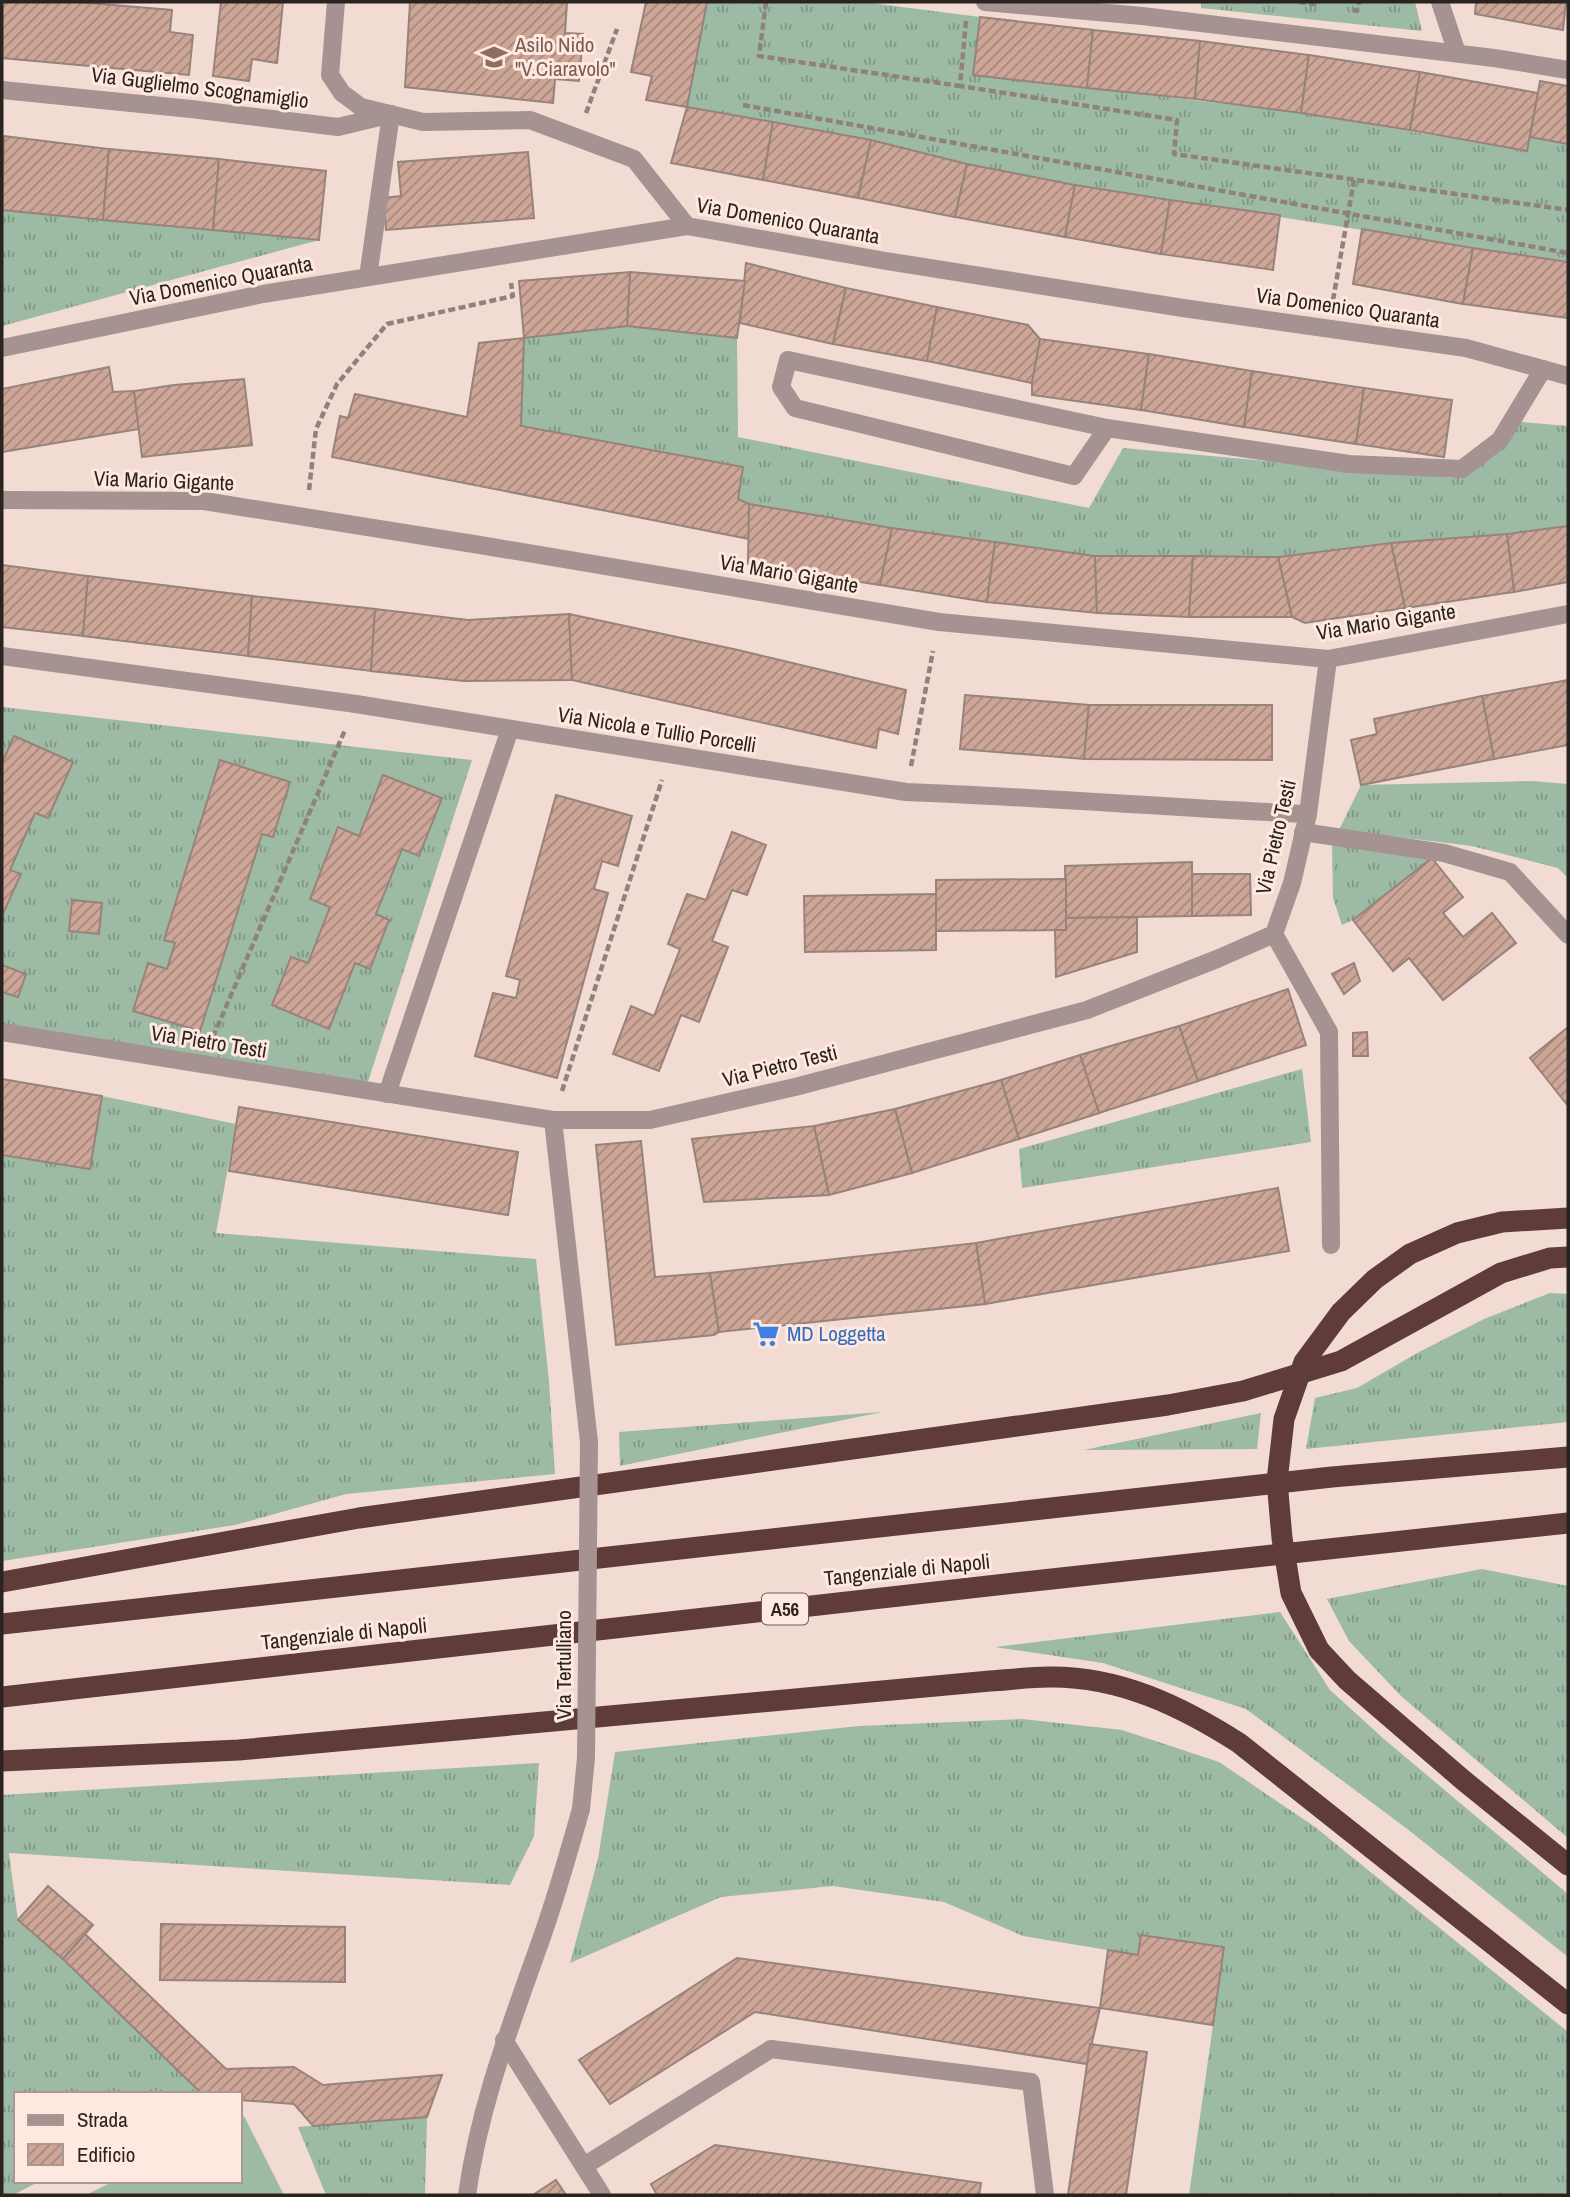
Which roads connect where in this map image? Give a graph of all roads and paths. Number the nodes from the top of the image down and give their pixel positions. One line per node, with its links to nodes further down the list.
1 (336, 2): 16 (street)
2 (766, 2): 13 (path)
3 (985, 2): 11 (street)
4 (1299, 2): 7 (path)
5 (1359, 2): 8 (path)
6 (1440, 2): 11 (street)
7 (1322, 5)
8 (1345, 9)
9 (967, 14): 13 (path)
10 (617, 29): 17 (path)
11 (1457, 53): 12 (street)
12 (1568, 71)
13 (960, 86): 18 (path)
14 (2, 90): 16 (street, Via Guglielmo Scognamiglio)
15 (743, 104): 20 (path)
16 (391, 114): 17 (street); 23 (street)
17 (577, 138): 21 (street)
18 (1353, 180): 19 (path); 20 (path)
19 (1568, 210)
20 (1348, 215): 22 (path); 25 (path)
21 (687, 226): 23 (street, Via Domenico Quaranta); 25 (street, Via Domenico Quaranta)
22 (1568, 253)
23 (368, 277): 26 (street, Via Domenico Quaranta)
24 (513, 296): 31 (path)
25 (1328, 328): 27 (street, Via Domenico Quaranta)
26 (2, 348)
27 (1543, 369): 28 (street, Via Domenico Quaranta); 29 (street)
28 (1568, 376)
29 (1107, 428): 29 (street)
30 (2, 500): 31 (street, Via Mario Gigante)
31 (306, 518): 33 (street, Via Mario Gigante)
32 (1568, 614): 35 (street, Via Mario Gigante)
33 (939, 622): 35 (street, Via Mario Gigante); 39 (path)
34 (2, 656): 36 (street, Via Nicola e Tullio Porcelli)
35 (1328, 659): 40 (street, Via Pietro Testi)
36 (356, 704): 37 (street, Via Nicola e Tullio Porcelli); 45 (path)
37 (510, 729): 38 (street, Via Nicola e Tullio Porcelli); 46 (street)
38 (670, 756): 39 (street, Via Nicola e Tullio Porcelli); 47 (path)
39 (906, 792): 40 (street, Via Nicola e Tullio Porcelli)
40 (1308, 814): 41 (street, Via Pietro Testi)
41 (1303, 832): 42 (street, Via Pietro Testi); 43 (street)
42 (1274, 934): 47 (street, Via Pietro Testi); 49 (street)
43 (1568, 935)
44 (2, 1032): 45 (street, Via Pietro Testi)
45 (202, 1064): 46 (street, Via Pietro Testi)
46 (387, 1094): 47 (street, Via Pietro Testi)
47 (553, 1120): 59 (street, Via Tertulliano, bridge)
48 (1568, 1218): 57 (highway, bridge)
49 (1331, 1245)
50 (1568, 1257): 53 (highway)
51 (1568, 1457): 54 (highway)
52 (1568, 1523): 55 (highway, Tangenziale di Napoli / A56)
53 (2, 1582)
54 (2, 1623)
55 (2, 1697)
56 (2, 1761): 58 (highway)
57 (1568, 1865)
58 (1568, 2004)
59 (504, 2040): 60 (street); 61 (street, Via Tertulliano)
60 (584, 2166): 62 (street); 63 (street)
61 (467, 2195)
62 (602, 2195)
63 (1045, 2195)

